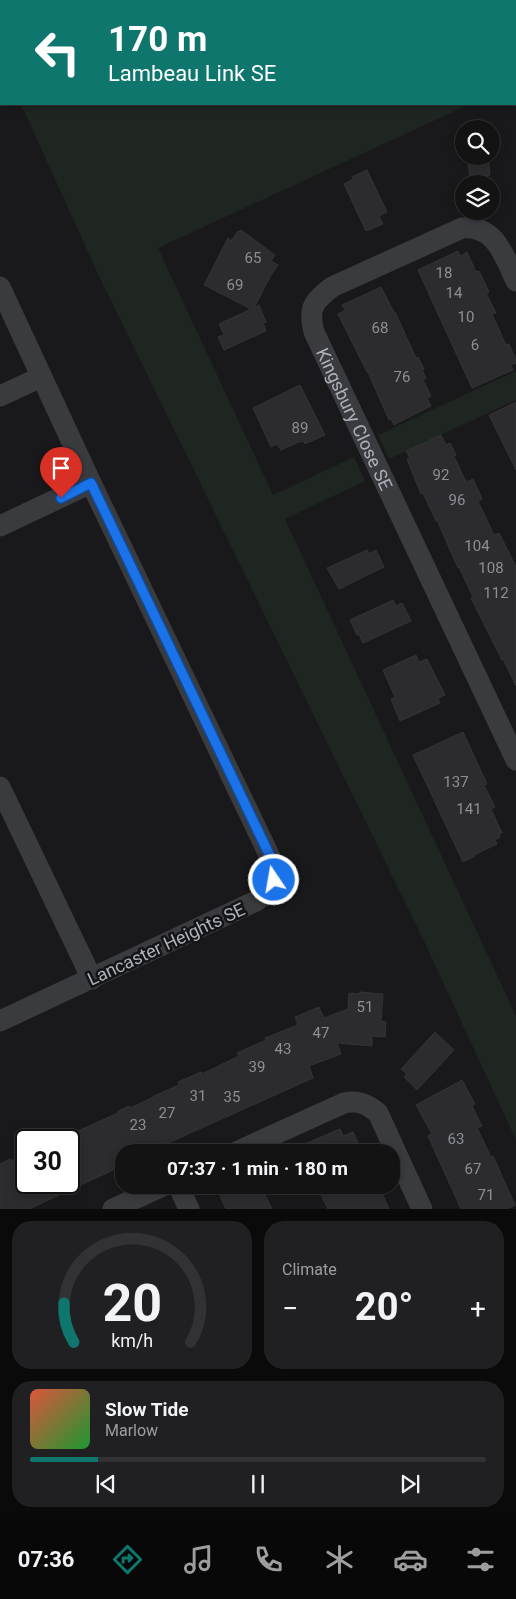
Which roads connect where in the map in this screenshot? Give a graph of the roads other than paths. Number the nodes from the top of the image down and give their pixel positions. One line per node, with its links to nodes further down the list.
1 (516, 281): 7 (street, Kingsbury Close SE)
2 (0, 287): 3 (street, Lancaster Heights SE)
3 (41, 376): 4 (street); 5 (street, Lancaster Heights SE)
4 (0, 396)
5 (91, 483): 6 (street); 9 (street, Lancaster Heights SE)
6 (0, 526)
7 (516, 760)
8 (0, 787): 9 (street)
9 (92, 979): 10 (street, Lancaster Heights SE)
10 (0, 1021)
11 (254, 1144): 12 (street)
12 (392, 1144)
13 (400, 1161): 18 (street)
14 (146, 1194): 16 (street)
15 (182, 1194): 17 (street)
16 (113, 1209)
17 (189, 1209)
18 (422, 1209)

